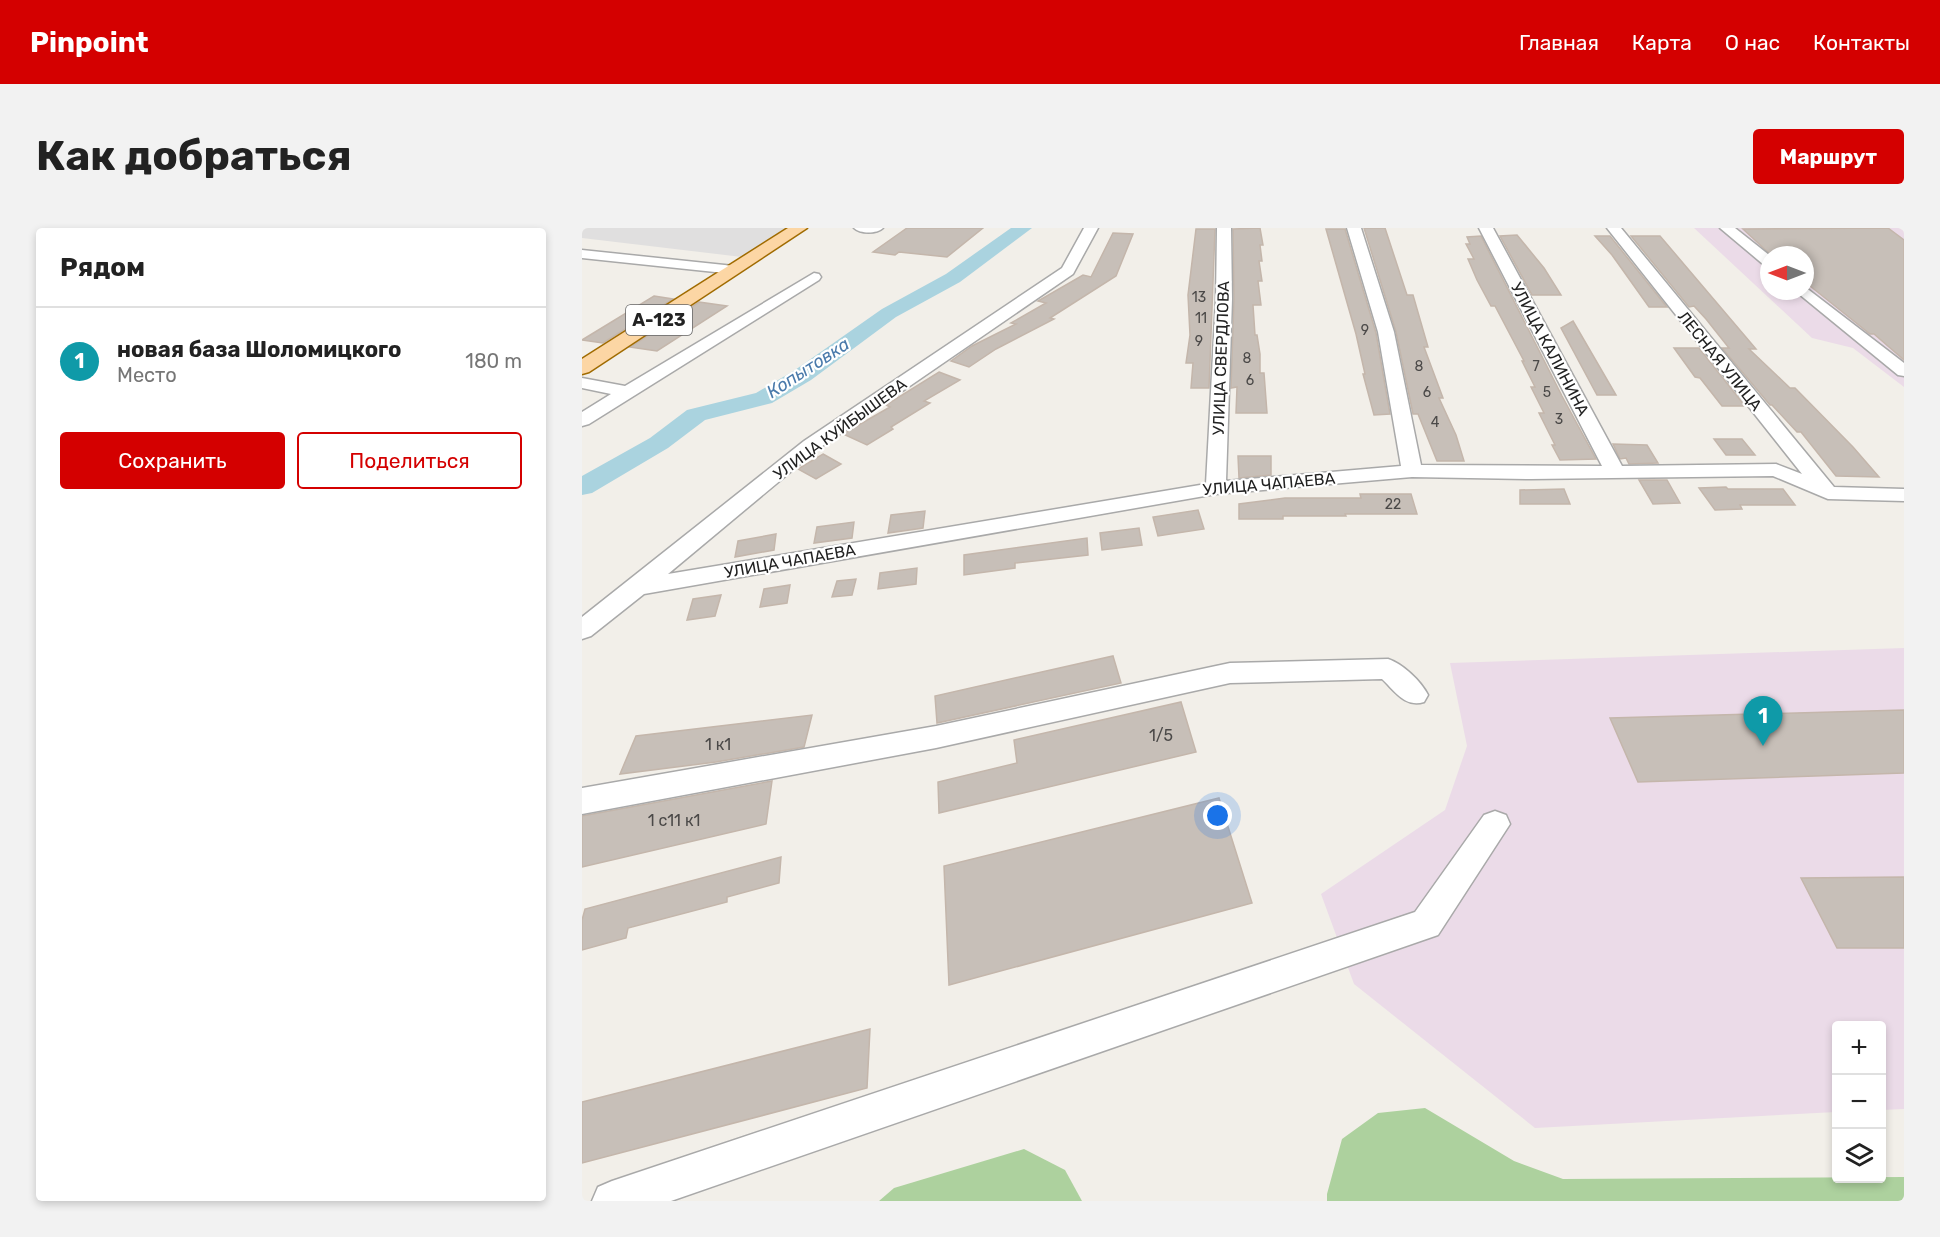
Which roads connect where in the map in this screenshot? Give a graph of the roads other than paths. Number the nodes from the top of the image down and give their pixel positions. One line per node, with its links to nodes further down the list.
1 (800, 228): 12 (main road, А-123)
2 (861, 228): 3 (street)
3 (876, 228)
4 (1091, 228): 25 (street, УЛИЦА КУЙБЫШЕВА)
5 (1224, 228): 22 (street, УЛИЦА СВЕРДЛОВА)
6 (1354, 228): 20 (street)
7 (1486, 228): 21 (street, УЛИЦА КАЛИНИНА)
8 (1614, 228): 23 (street, ЛЕСНАЯ УЛИЦА)
9 (1727, 228): 11 (street)
10 (582, 254): 12 (street)
11 (1760, 255)
12 (734, 270): 15 (main road, А-123)
13 (814, 278): 18 (street)
14 (1814, 299): 16 (street)
15 (582, 368)
16 (1904, 371)
17 (582, 383): 18 (street)
18 (628, 392): 19 (street)
19 (582, 420)
20 (1412, 471): 21 (street, УЛИЦА ЧАПАЕВА); 22 (street, УЛИЦА ЧАПАЕВА)
21 (1614, 471): 23 (street, УЛИЦА ЧАПАЕВА)
22 (1216, 488): 25 (street, УЛИЦА ЧАПАЕВА)
23 (1828, 493): 24 (street, УЛИЦА ЧАПАЕВА)
24 (1904, 495)
25 (637, 587): 26 (street, УЛИЦА КУЙБЫШЕВА)
26 (582, 630)
27 (1415, 695): 28 (street)
28 (582, 801)
29 (1495, 824): 30 (street)
30 (612, 1201)

